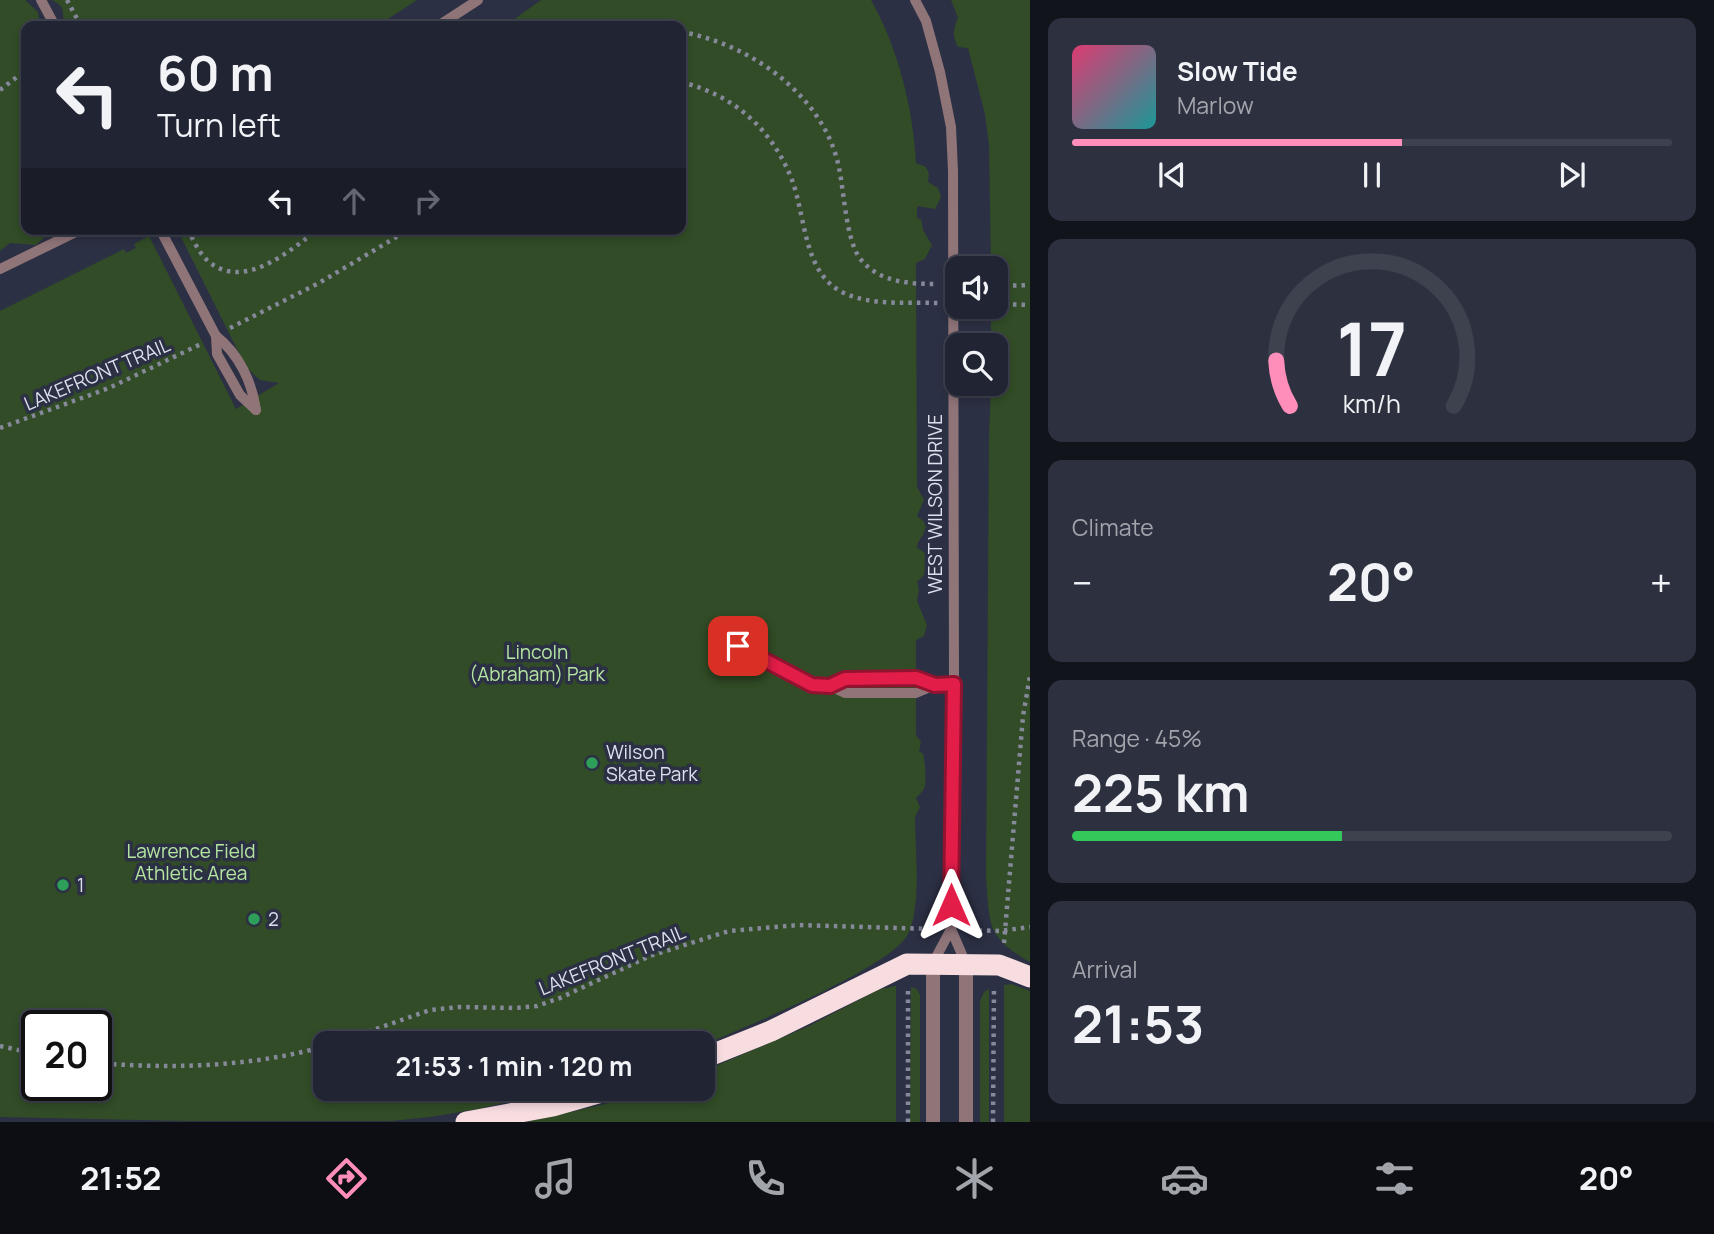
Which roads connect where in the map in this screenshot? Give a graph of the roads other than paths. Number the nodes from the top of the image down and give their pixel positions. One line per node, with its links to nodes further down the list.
1 (41, 0): 4 (lane)
2 (478, 0): 5 (lane)
3 (915, 0): 11 (lane, WEST WILSON DRIVE)
4 (52, 21)
5 (446, 21)
6 (70, 235): 8 (lane)
7 (163, 235): 9 (lane)
8 (0, 269)
9 (215, 336): 9 (lane)
10 (738, 646): 11 (lane)
11 (954, 684): 12 (lane, WEST WILSON DRIVE)
12 (951, 929): 13 (lane, WEST WILSON DRIVE); 14 (lane, WEST WILSON DRIVE)
13 (933, 964): 14 (highway); 16 (highway); 19 (street, WEST WILSON DRIVE)
14 (966, 964): 15 (highway); 20 (street, WEST WILSON DRIVE)
15 (1030, 976)
16 (715, 1053)
17 (571, 1101): 18 (highway)
18 (466, 1122)
19 (933, 1122)
20 (966, 1122)

